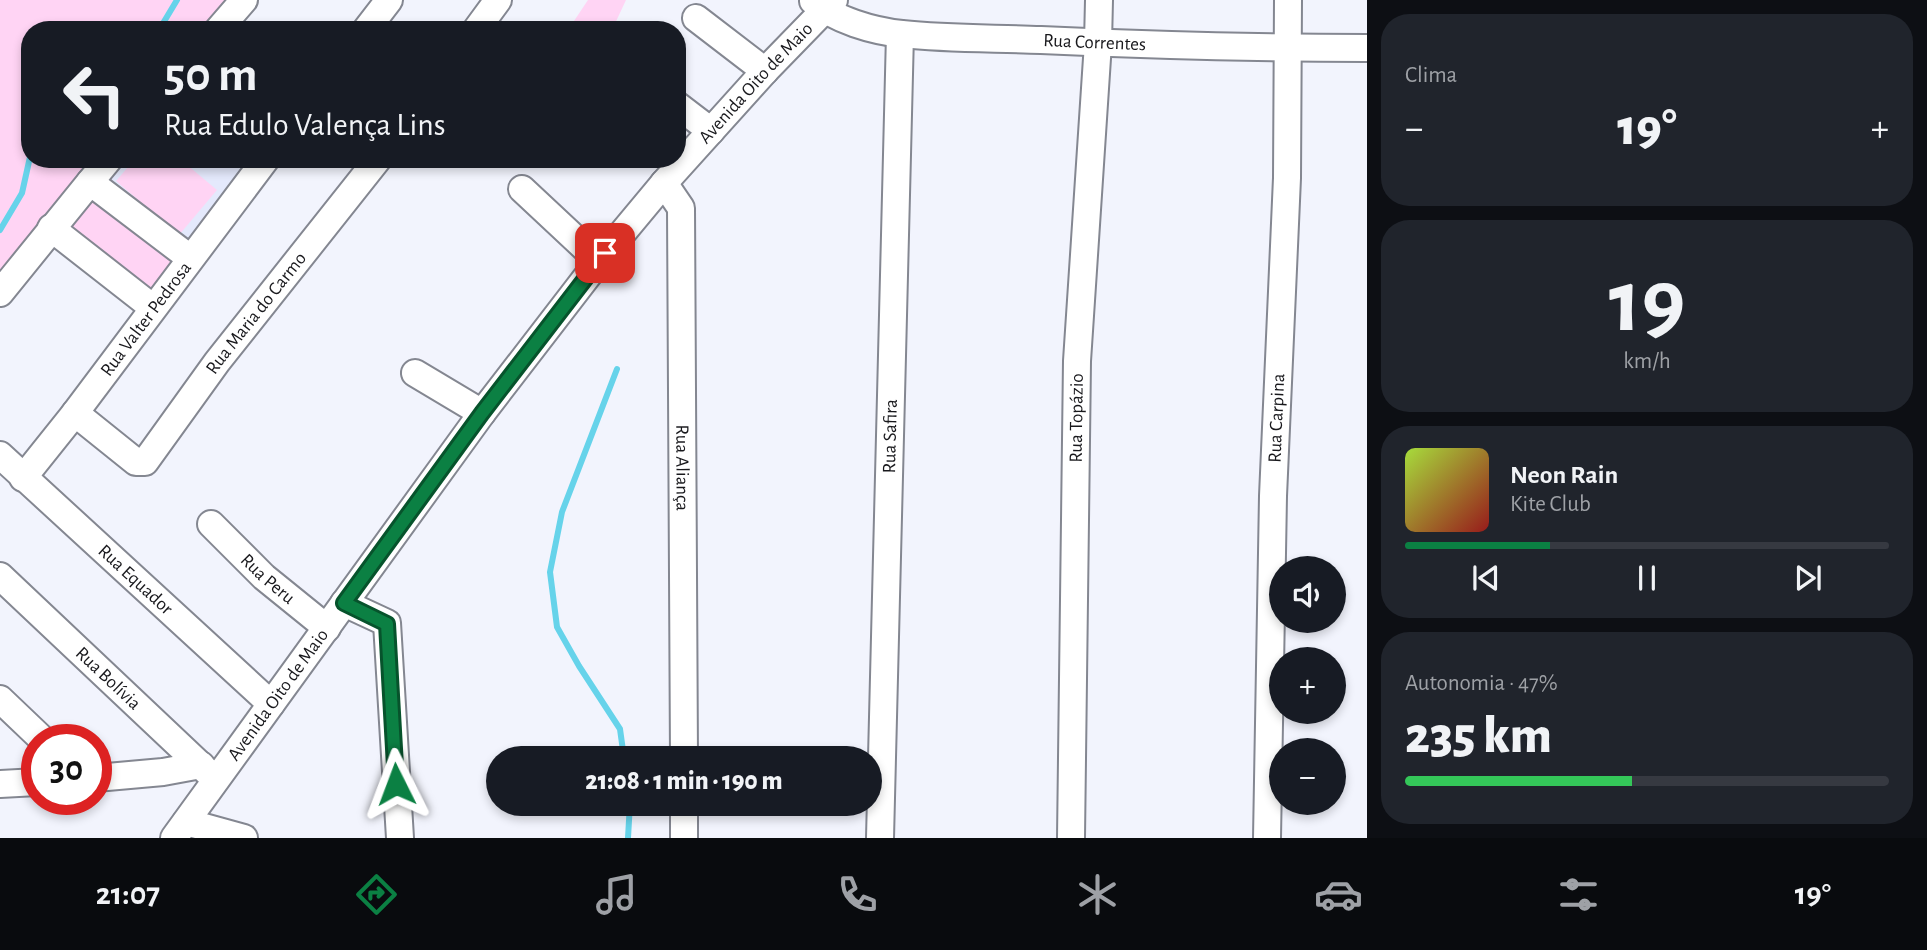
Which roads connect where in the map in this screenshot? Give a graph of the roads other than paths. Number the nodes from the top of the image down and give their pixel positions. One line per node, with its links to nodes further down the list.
1 (244, 0): 8 (street)
2 (389, 0): 9 (street)
3 (498, 0): 10 (street)
4 (1099, 0): 12 (street, Rua Topázio)
5 (1288, 0): 13 (street, Rua Carpina)
6 (823, 4): 11 (street, Rua Correntes); 15 (street, Avenida Oito de Maio)
7 (696, 18): 15 (street)
8 (226, 21)
9 (373, 21)
10 (483, 21)
11 (900, 34): 12 (street, Rua Correntes); 53 (street, Rua Safira)
12 (1098, 43): 13 (street, Rua Correntes); 54 (street, Rua Topázio)
13 (1288, 48): 14 (street, Rua Correntes); 55 (street, Rua Carpina)
14 (1367, 48)
15 (765, 71): 17 (street, Avenida Oito de Maio)
16 (686, 112): 17 (street)
17 (711, 131): 18 (street, Avenida Oito de Maio)
18 (686, 159)
19 (102, 168): 23 (street)
20 (259, 168): 27 (street, Rua Valter Pedrosa)
21 (371, 168): 32 (street, Rua Maria do Carmo)
22 (678, 168): 24 (street, Avenida Oito de Maio)
23 (90, 182): 26 (street); 27 (street)
24 (664, 183): 28 (street, Avenida Oito de Maio); 43 (street, Rua Aliança)
25 (522, 189): 28 (street)
26 (51, 228): 29 (street); 30 (street)
27 (190, 258): 30 (street, Rua Valter Pedrosa)
28 (599, 261): 33 (street, Avenida Oito de Maio)
29 (0, 293)
30 (152, 307): 32 (street, Rua Valter Pedrosa)
31 (415, 373): 33 (street)
32 (75, 413): 35 (street, Rua Valter Pedrosa)
33 (482, 413): 38 (street, Avenida Oito de Maio)
34 (0, 455): 35 (street, Rua Equador)
35 (23, 478): 41 (street, Rua Equador)
36 (211, 524): 39 (street, Rua Peru)
37 (0, 576): 44 (street, Rua Bolívia)
38 (344, 603): 39 (street, Avenida Oito de Maio); 51 (street)
39 (327, 628): 41 (street, Avenida Oito de Maio)
40 (0, 699): 42 (street)
41 (271, 704): 44 (street, Avenida Oito de Maio)
42 (26, 724)
43 (684, 746)
44 (208, 772): 45 (street); 49 (street, Avenida Oito de Maio)
45 (112, 777)
46 (21, 783): 47 (street)
47 (0, 784)
48 (684, 816): 52 (street)
49 (180, 830): 50 (street)
50 (244, 838)
51 (400, 838)
52 (684, 838)
53 (880, 838)
54 (1071, 838)
55 (1266, 838)

